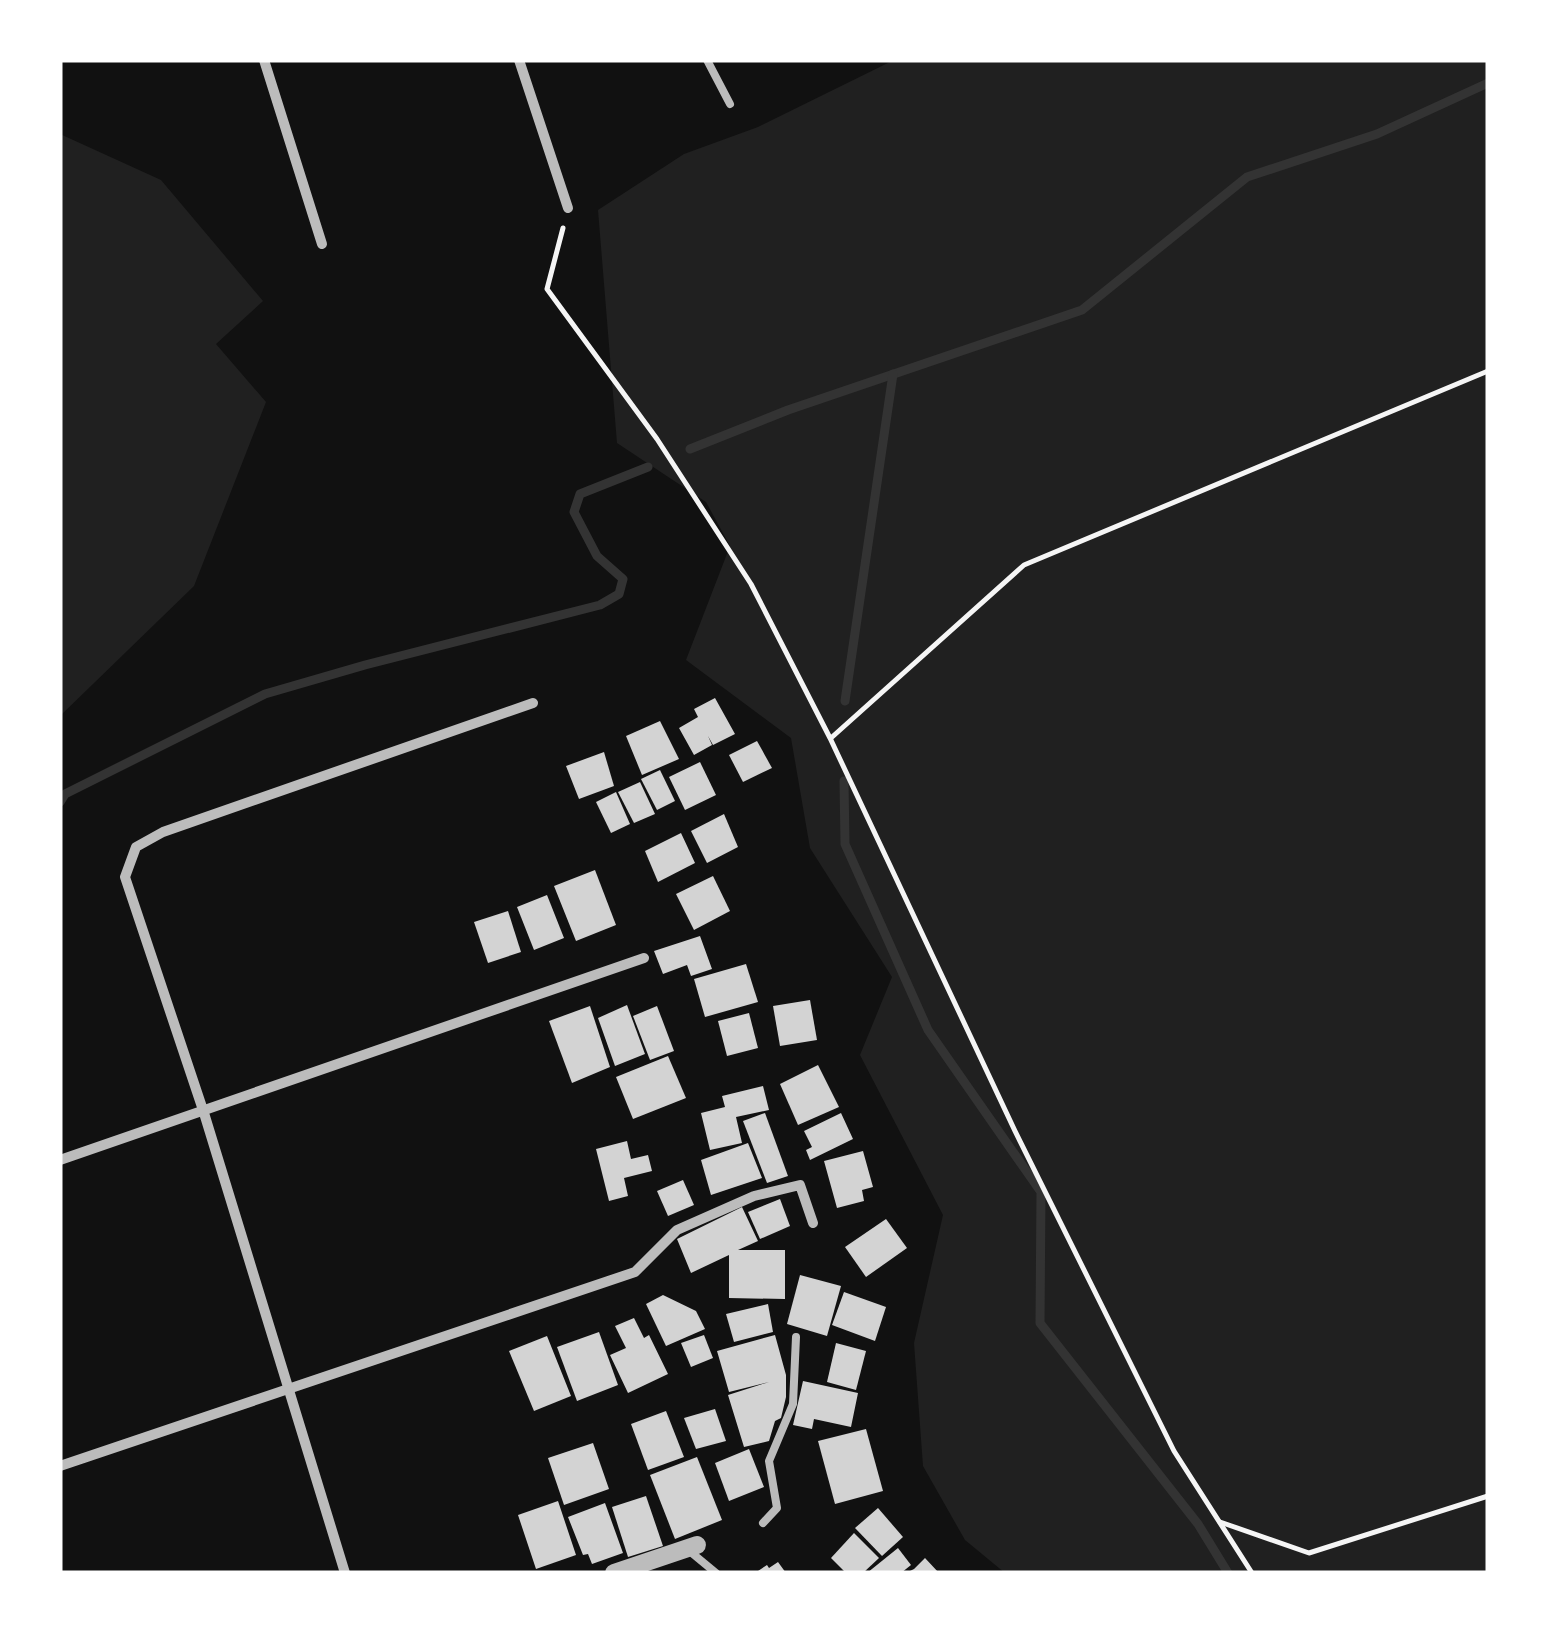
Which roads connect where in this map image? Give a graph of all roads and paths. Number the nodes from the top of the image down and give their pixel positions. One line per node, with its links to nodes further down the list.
1 (264, 60): 6 (street)
2 (519, 60): 5 (street)
3 (708, 60): 4 (lane)
4 (730, 104)
5 (568, 208): 9 (path)
6 (322, 244)
7 (1488, 371): 9 (path)
8 (533, 703): 11 (street)
9 (830, 738): 18 (path)
10 (644, 958): 11 (street)
11 (204, 1113): 12 (street); 15 (street)
12 (60, 1160)
13 (813, 1223): 15 (street)
14 (796, 1337): 19 (lane)
15 (289, 1390): 16 (street); 21 (street)
16 (60, 1466)
17 (1488, 1496): 18 (path)
18 (1219, 1522): 24 (path)
19 (763, 1524)
20 (692, 1547): 22 (street); 23 (lane)
21 (344, 1573)
22 (614, 1573)
23 (716, 1573)
24 (1252, 1573)

